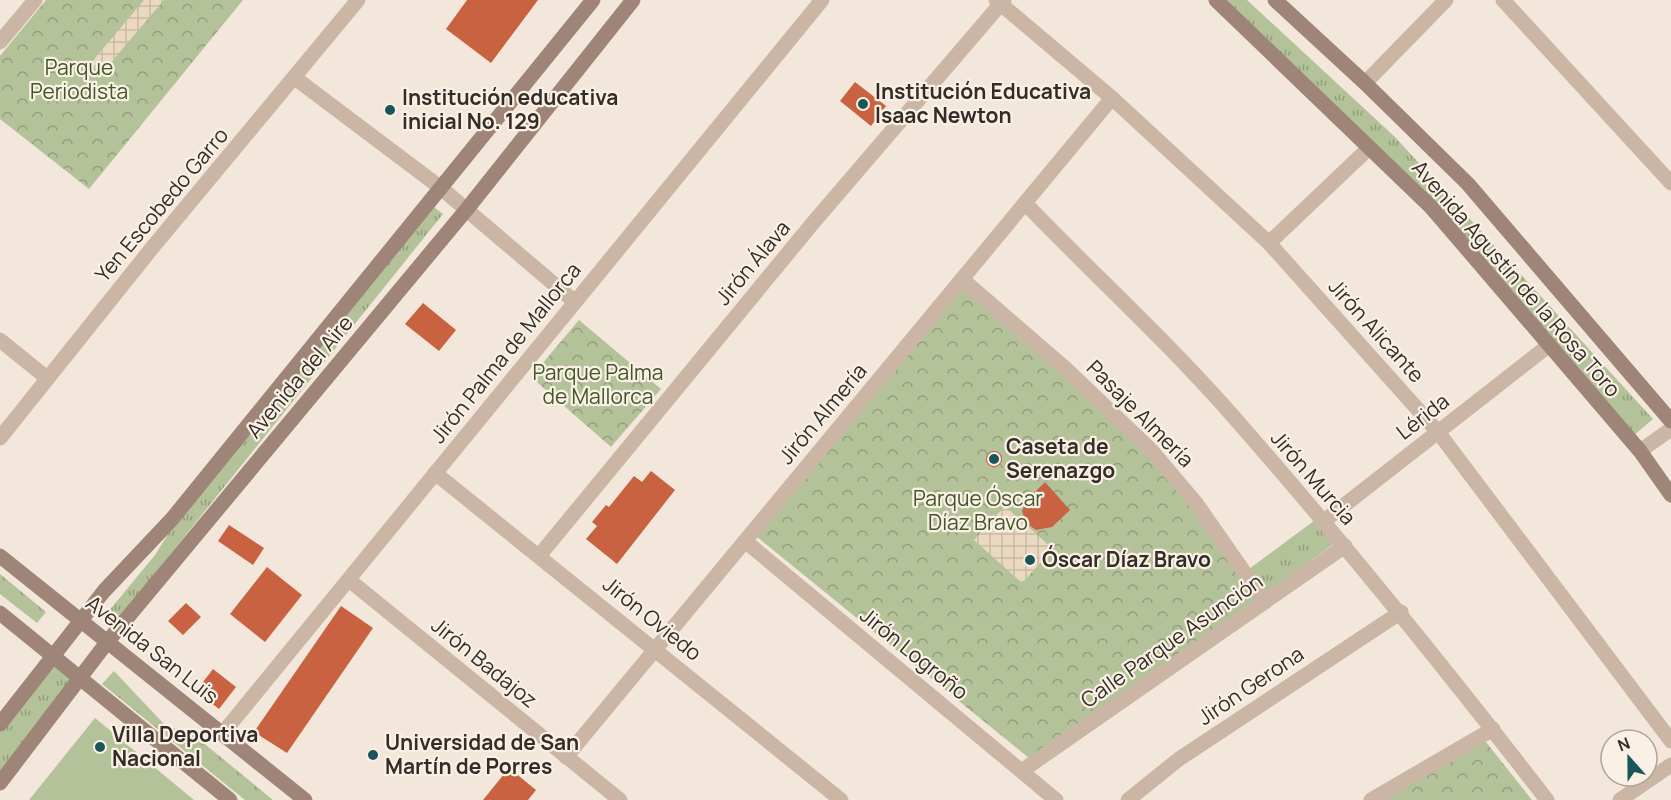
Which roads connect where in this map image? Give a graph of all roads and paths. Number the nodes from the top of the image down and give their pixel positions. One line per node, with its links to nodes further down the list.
1 (34, 0): 11 (street)
2 (358, 0): 12 (street, Yen Escobedo Garro)
3 (593, 0): 17 (main road, Avenida del Aire)
4 (633, 0): 19 (main road, Avenida del Aire)
5 (822, 0): 22 (street, Jirón Palma de Mallorca)
6 (1216, 0): 15 (main road, Avenida Agustín de la Rosa Toro)
7 (1275, 0): 13 (main road, Avenida Agustín de la Rosa Toro)
8 (1446, 0): 13 (street)
9 (1503, 0): 16 (street)
10 (1000, 1): 14 (street, Jirón Alicante); 37 (street, Jirón Álava)
11 (0, 42)
12 (295, 78): 17 (street); 25 (street, Yen Escobedo Garro)
13 (1365, 83): 26 (main road, Avenida Agustín de la Rosa Toro)
14 (1112, 98): 18 (street, Jirón Almería); 20 (street, Jirón Alicante)
15 (1369, 147): 20 (street); 24 (main road, Avenida Agustín de la Rosa Toro)
16 (1671, 183)
17 (441, 188): 19 (street); 42 (main road, Avenida del Aire)
18 (1025, 203): 21 (street, Jirón Almería); 33 (street, Jirón Murcia)
19 (467, 208): 22 (street); 43 (main road, Avenida del Aire)
20 (1269, 243): 28 (street, Jirón Alicante)
21 (962, 279): 34 (street, Jirón Almería); 39 (street, Pasaje Almería)
22 (575, 302): 31 (street, Jirón Palma de Mallorca)
23 (0, 340): 25 (street)
24 (1548, 346): 28 (street, Lérida); 30 (main road, Avenida Agustín de la Rosa Toro)
25 (47, 378): 29 (street, Yen Escobedo Garro)
26 (1671, 422)
27 (1671, 429): 30 (street)
28 (1438, 432): 33 (street, Lérida); 50 (street, Jirón Alicante)
29 (0, 438)
30 (1640, 452): 32 (main road, Avenida Agustín de la Rosa Toro)
31 (435, 473): 37 (street, Jirón Oviedo); 38 (street, Jirón Palma de Mallorca)
32 (1671, 495)
33 (1324, 521): 35 (street, Jirón Murcia)
34 (745, 541): 44 (street, Jirón Almería); 53 (street, Jirón Logroño)
35 (1345, 546): 39 (street, Calle Parque Asunción); 40 (street, Jirón Murcia)
36 (0, 556): 42 (main road, Avenida San Luis)
37 (539, 556): 44 (street, Jirón Oviedo)
38 (349, 580): 49 (street, Jirón Palma de Mallorca); 51 (street, Jirón Badajoz)
39 (1265, 602): 53 (street, Calle Parque Asunción)
40 (1401, 612): 48 (street, Jirón Murcia); 60 (street, Jirón Gerona)
41 (0, 613): 45 (main road)
42 (80, 620): 43 (main road, Avenida San Luis); 45 (main road, Avenida del Aire)
43 (108, 641): 46 (main road, Avenida del Aire); 49 (main road, Avenida San Luis)
44 (656, 648): 51 (street, Jirón Almería); 58 (street, Jirón Oviedo)
45 (53, 656): 46 (main road); 47 (main road, Avenida del Aire)
46 (81, 678): 54 (main road, Avenida del Aire); 55 (main road)
47 (0, 724)
48 (1492, 729): 61 (street); 62 (street, Jirón Murcia)
49 (223, 733): 56 (main road, Avenida San Luis)
50 (1671, 741)
51 (566, 757): 57 (street, Jirón Badajoz)
52 (1671, 765): 63 (street)
53 (1023, 770): 59 (street, Jirón Logroño)
54 (0, 783)
55 (230, 800)
56 (305, 800)
57 (620, 800)
58 (841, 800)
59 (1056, 800)
60 (1128, 800)
61 (1371, 800)
62 (1547, 800)
63 (1620, 800)

